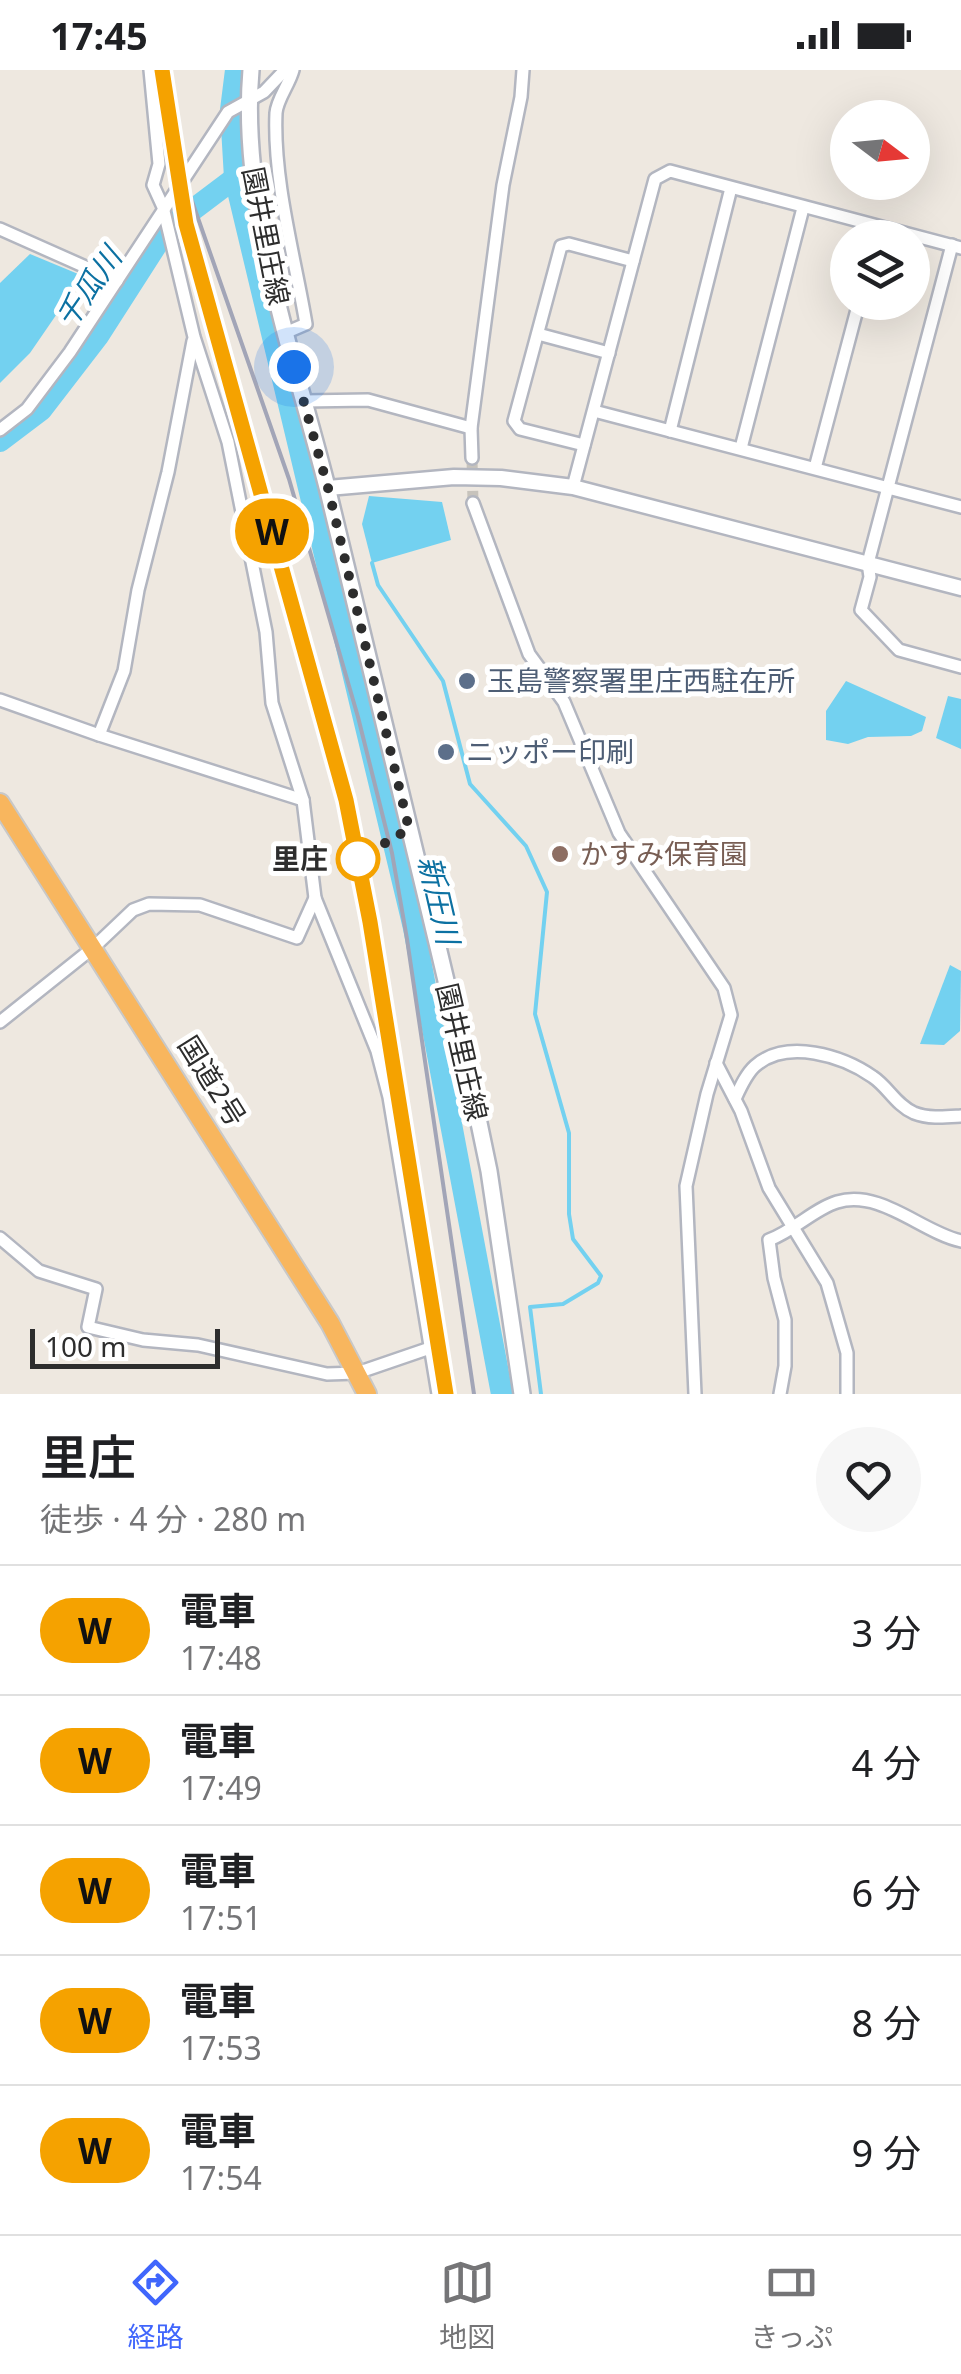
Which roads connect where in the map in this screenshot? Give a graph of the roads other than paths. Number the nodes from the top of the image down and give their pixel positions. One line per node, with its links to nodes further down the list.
1 (150, 70): 8 (street)
2 (251, 70): 6 (main road, 園井里庄線)
3 (285, 70): 6 (street)
4 (293, 70): 17 (street)
5 (523, 70): 23 (street)
6 (248, 102): 8 (street); 17 (main road, 園井里庄線)
7 (731, 188): 9 (street); 14 (street); 25 (street)
8 (164, 207): 15 (street); 19 (street)
9 (803, 208): 10 (street); 27 (street)
10 (840, 220)
11 (0, 229): 15 (street)
12 (930, 241): 13 (street)
13 (957, 246): 32 (street)
14 (633, 261): 18 (street); 20 (street)
15 (117, 281): 24 (street)
16 (853, 320): 29 (street)
17 (285, 333): 21 (main road, 園井里庄線)
18 (538, 334): 20 (street); 26 (street)
19 (194, 337): 39 (street); 40 (street)
20 (609, 353): 22 (street)
21 (304, 400): 23 (street); 31 (main road, 園井里庄線)
22 (594, 411): 25 (street); 26 (street)
23 (471, 428): 28 (street)
24 (0, 430)
25 (670, 431): 27 (street)
26 (584, 445): 30 (street)
27 (742, 448): 29 (street)
28 (472, 458)
29 (816, 468): 32 (street)
30 (573, 487): 31 (street); 35 (street)
31 (328, 488): 55 (main road, 園井里庄線)
32 (889, 488): 34 (street); 35 (street)
33 (472, 503): 45 (street)
34 (961, 506)
35 (868, 563): 36 (street); 37 (street)
36 (961, 588)
37 (961, 667)
38 (0, 700): 39 (street)
39 (99, 736): 40 (street)
40 (303, 800): 42 (street)
41 (0, 803): 43 (highway, 国道2号)
42 (315, 898): 43 (street); 51 (street)
43 (94, 947): 44 (street); 52 (highway, 国道2号)
44 (0, 1022)
45 (716, 1063): 46 (street); 56 (street)
46 (735, 1099): 47 (street); 48 (street)
47 (961, 1116)
48 (793, 1230): 50 (street); 57 (street); 58 (street)
49 (0, 1238): 52 (street)
50 (961, 1241)
51 (430, 1348): 52 (street); 54 (street)
52 (357, 1374): 53 (highway, 国道2号)
53 (366, 1394)
54 (438, 1394)
55 (522, 1394)
56 (696, 1394)
57 (780, 1394)
58 (847, 1394)

